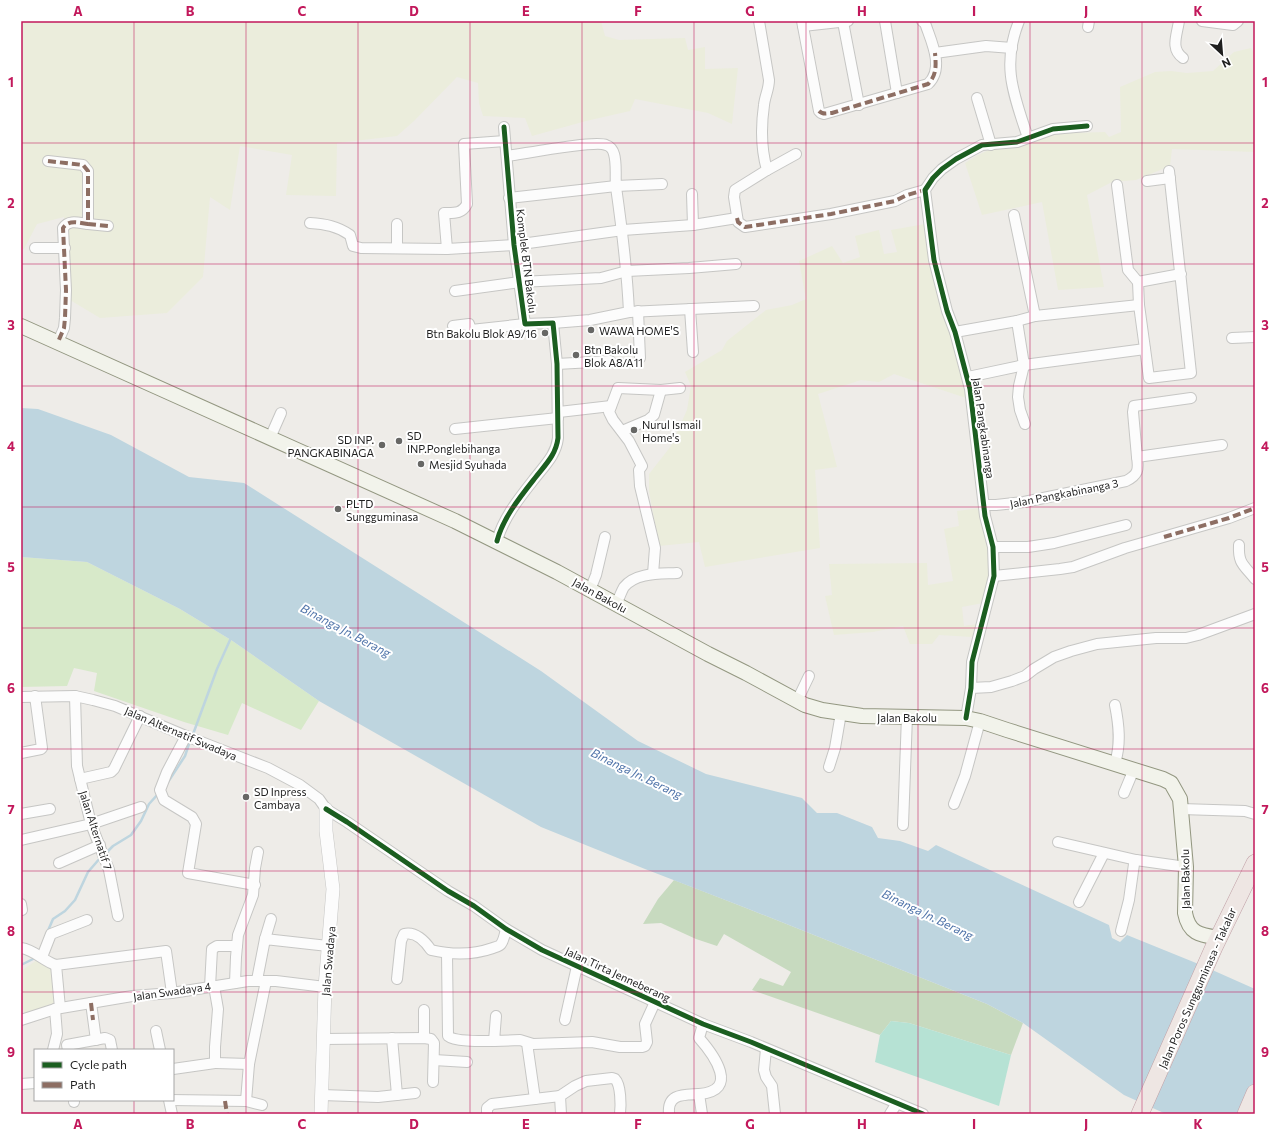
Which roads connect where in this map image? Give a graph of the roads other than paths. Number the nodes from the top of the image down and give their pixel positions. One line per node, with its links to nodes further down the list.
1 (759, 21): 24 (street)
2 (847, 21): 9 (street); 15 (street)
3 (885, 21): 13 (street)
4 (922, 21): 11 (street)
5 (1019, 21): 10 (street)
6 (1179, 21): 12 (street)
7 (1202, 21): 8 (street)
8 (1238, 21)
9 (802, 23): 15 (street)
10 (1012, 48): 11 (street); 18 (street)
11 (935, 53): 13 (street)
12 (1183, 58)
13 (898, 93): 15 (street)
14 (977, 98): 20 (street)
15 (859, 104)
16 (1087, 126): 18 (street)
17 (504, 127): 19 (street, Komplek BTN Bakolu)
18 (1028, 138): 20 (street)
19 (505, 141): 22 (street, Komplek BTN Bakolu); 44 (street)
20 (991, 145): 29 (street)
21 (796, 154): 24 (street)
22 (507, 156): 28 (street); 31 (street, Komplek BTN Bakolu)
23 (48, 161): 35 (street)
24 (768, 170): 33 (street)
25 (1147, 181): 47 (street)
26 (662, 184): 28 (street, Komplek BTN Bakolu)
27 (1117, 185): 49 (street)
28 (616, 186): 31 (street, Komplek BTN Bakolu); 39 (street)
29 (925, 190): 33 (street); 61 (street, Jalan Pangkabinanga)
30 (692, 194): 37 (street)
31 (509, 198): 40 (street, Komplek BTN Bakolu)
32 (1014, 215): 55 (street)
33 (737, 218): 37 (street, Komplek BTN Bakolu)
34 (310, 223): 43 (street, Komplek BTN Bakolu)
35 (88, 224): 38 (street); 42 (street)
36 (397, 224): 43 (street)
37 (693, 225): 39 (street, Komplek BTN Bakolu)
38 (108, 226)
39 (623, 230): 40 (street, Komplek BTN Bakolu); 46 (street)
40 (514, 245): 44 (street, Komplek BTN Bakolu); 48 (street, Komplek BTN Bakolu)
41 (35, 248): 42 (street)
42 (64, 248): 64 (street)
43 (397, 248): 44 (street, Komplek BTN Bakolu)
44 (446, 249)
45 (736, 264): 46 (street, Komplek BTN Bakolu)
46 (627, 271): 48 (street, Komplek BTN Bakolu); 54 (street)
47 (1181, 274): 49 (street); 65 (street)
48 (520, 282): 50 (street, Komplek BTN Bakolu); 58 (street, Komplek BTN Bakolu)
49 (1138, 282): 51 (street)
50 (455, 291)
51 (1139, 305): 55 (street); 65 (street)
52 (754, 306): 53 (street, Komplek BTN Bakolu)
53 (690, 309): 54 (street, Komplek BTN Bakolu); 66 (street)
54 (634, 312): 57 (street, Komplek BTN Bakolu); 67 (street)
55 (1035, 316): 56 (street)
56 (1017, 321): 61 (street); 70 (street)
57 (553, 323): 58 (street, Komplek BTN Bakolu); 69 (street)
58 (525, 324): 60 (street)
59 (21, 326): 64 (main road, Jalan Bakolu)
60 (453, 326)
61 (955, 332): 71 (street, Jalan Pangkabinanga)
62 (1255, 337): 63 (street)
63 (1232, 338)
64 (59, 341): 81 (main road, Jalan Bakolu)
65 (1145, 349): 70 (street)
66 (693, 352)
67 (640, 358)
68 (610, 361): 69 (street)
69 (557, 364): 77 (street)
70 (1024, 366): 71 (street); 78 (street)
71 (968, 377): 84 (street, Jalan Pangkabinanga)
72 (680, 388): 73 (street)
73 (662, 390): 75 (street); 80 (street)
74 (1191, 398): 83 (street)
75 (611, 406): 77 (street); 80 (street)
76 (281, 413): 81 (street)
77 (558, 415): 79 (street); 88 (street)
78 (1025, 424)
79 (455, 429)
80 (622, 431): 92 (street)
81 (272, 435): 88 (main road, Jalan Bakolu)
82 (1222, 445): 83 (street)
83 (1137, 457): 84 (street, Jalan Pangkabinanga 3)
84 (984, 505): 90 (street, Jalan Pangkabinanga)
85 (1255, 508): 93 (street)
86 (1126, 525): 90 (street)
87 (605, 537): 95 (street)
88 (497, 541): 95 (main road, Jalan Bakolu)
89 (1239, 545): 94 (street)
90 (993, 547): 93 (street, Jalan Pangkabinanga)
91 (678, 573): 92 (street)
92 (653, 574): 96 (street)
93 (994, 576): 99 (street, Jalan Pangkabinanga)
94 (1255, 579)
95 (590, 590): 96 (main road, Jalan Bakolu)
96 (616, 604): 103 (main road, Jalan Bakolu)
97 (1255, 614): 99 (street)
98 (809, 676): 103 (street)
99 (971, 688): 105 (street, Jalan Pangkabinanga)
100 (35, 696): 101 (street, Jalan Alternatif Swadaya); 102 (street, Jalan Alternatif Swadaya); 111 (street)
101 (75, 696): 107 (street, Jalan Alternatif Swadaya); 115 (street, Jalan Alternatif 7)
102 (21, 697)
103 (799, 697): 106 (main road, Jalan Bakolu)
104 (1115, 705): 112 (street)
105 (968, 712): 108 (main road, Jalan Bakolu); 109 (main road, Jalan Bakolu)
106 (841, 713): 108 (main road, Jalan Bakolu); 113 (street)
107 (140, 716): 110 (street, Jalan Alternatif Swadaya); 115 (street)
108 (907, 716): 125 (street)
109 (980, 721): 112 (main road, Jalan Bakolu); 117 (street)
110 (186, 736): 120 (street, Jalan Alternatif Swadaya); 135 (street)
111 (21, 753)
112 (1116, 759): 114 (main road, Jalan Bakolu)
113 (829, 767)
114 (1134, 769): 116 (street); 121 (main road, Jalan Bakolu)
115 (80, 779): 124 (street, Jalan Alternatif 7)
116 (1124, 793)
117 (954, 804)
118 (141, 807): 124 (street)
119 (50, 809): 122 (street)
120 (326, 809): 140 (street, Jalan Tirta Jenneberang); 145 (street, Jalan Swadaya)
121 (1185, 809): 123 (street); 134 (main road, Jalan Bakolu)
122 (21, 814)
123 (1255, 814)
124 (91, 824): 126 (street); 128 (street, Jalan Alternatif 7)
125 (903, 825)
126 (21, 840)
127 (1058, 842): 130 (street)
128 (100, 845): 132 (street); 137 (street, Jalan Alternatif 7)
129 (258, 852): 135 (street)
130 (1104, 854): 131 (street); 136 (street)
131 (1136, 860): 134 (street); 141 (street)
132 (59, 863)
133 (1255, 863): 143 (highway, Jalan Poros Sungguminasa - Takalar)
134 (1186, 867): 143 (main road, Jalan Bakolu)
135 (255, 885): 144 (street)
136 (1079, 902)
137 (118, 916)
138 (271, 919): 142 (street)
139 (87, 920): 148 (street)
140 (506, 929): 147 (street); 150 (street, Jalan Tirta Jenneberang)
141 (1121, 931)
142 (265, 939): 145 (street); 152 (street)
143 (1216, 942): 207 (highway, Jalan Poros Sungguminasa - Takalar)
144 (237, 946): 153 (street); 154 (street)
145 (328, 946): 155 (street, Jalan Swadaya)
146 (21, 948): 148 (street)
147 (447, 953): 151 (street); 170 (street)
148 (42, 957): 149 (street)
149 (56, 965): 156 (street); 159 (street)
150 (577, 966): 157 (street, Jalan Tirta Jenneberang); 163 (street)
151 (397, 979)
152 (262, 980): 153 (street, Jalan Swadaya 4); 155 (street, Jalan Swadaya 4); 180 (street)
153 (235, 983): 154 (street, Jalan Swadaya 4)
154 (212, 986): 156 (street, Jalan Swadaya 4); 179 (street)
155 (325, 987): 168 (street, Jalan Swadaya)
156 (172, 993): 158 (street, Jalan Swadaya 4)
157 (655, 1002): 164 (street, Jalan Tirta Jenneberang); 171 (street)
158 (91, 1003): 159 (street, Jalan Swadaya 4); 169 (street)
159 (58, 1008): 162 (street, Jalan Swadaya 4); 172 (street)
160 (424, 1010): 167 (street)
161 (496, 1016): 170 (street)
162 (21, 1020)
163 (566, 1020)
164 (703, 1024): 176 (street, Jalan Tirta Jenneberang); 187 (street)
165 (156, 1030): 175 (street)
166 (392, 1038): 167 (street); 168 (street); 189 (street)
167 (424, 1038): 177 (street)
168 (323, 1039): 188 (street, Jalan Swadaya)
169 (96, 1040): 173 (street); 174 (street)
170 (494, 1041): 171 (street)
171 (527, 1043): 191 (street)
172 (53, 1049)
173 (68, 1049)
174 (112, 1049)
175 (160, 1049)
176 (766, 1049): 195 (street, Jalan Tirta Jenneberang); 204 (street)
177 (434, 1060): 178 (street); 182 (street)
178 (467, 1062)
179 (215, 1063): 180 (street); 181 (street)
180 (249, 1064): 194 (street)
181 (174, 1069)
182 (433, 1082)
183 (34, 1083): 184 (street)
184 (21, 1084)
185 (415, 1093): 189 (street)
186 (1255, 1093): 208 (highway)
187 (699, 1094): 202 (street); 203 (street)
188 (322, 1095): 189 (street); 198 (street, Jalan Swadaya)
189 (397, 1095)
190 (560, 1096): 191 (street); 200 (street); 201 (street)
191 (534, 1099): 199 (street)
192 (174, 1100): 194 (street)
193 (169, 1101): 197 (street)
194 (246, 1101): 196 (street)
195 (897, 1103): 205 (street); 206 (street, Jalan Tirta Jenneberang)
196 (262, 1104)
197 (172, 1114)
198 (321, 1114)
199 (487, 1114)
200 (561, 1114)
201 (620, 1114)
202 (669, 1114)
203 (702, 1114)
204 (775, 1114)
205 (890, 1114)
206 (923, 1114)
207 (1140, 1114)
208 (1246, 1114)

